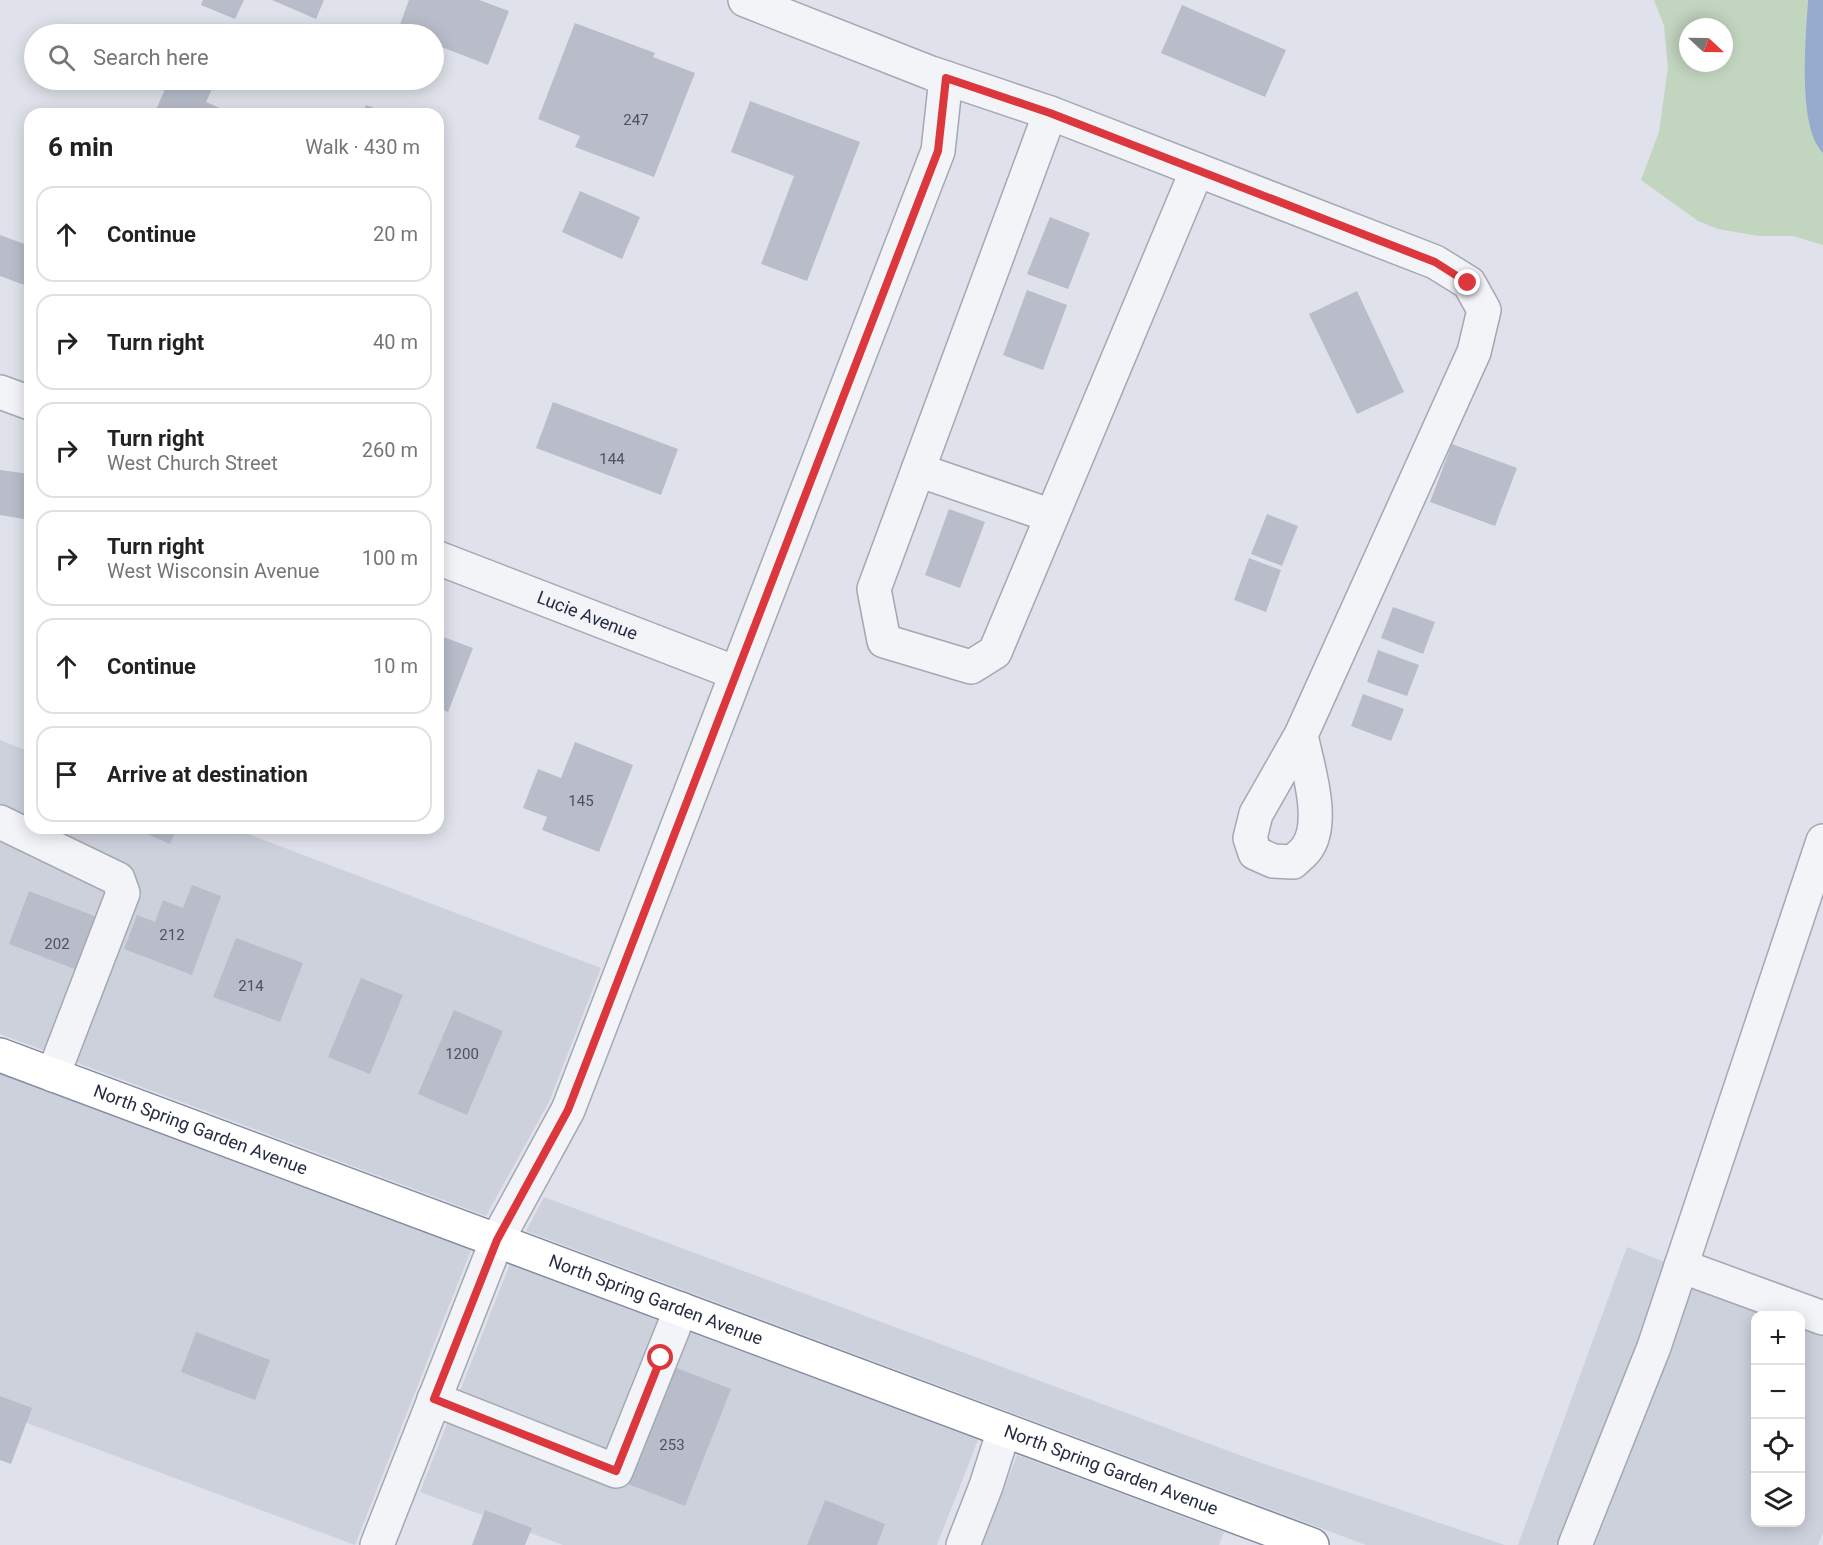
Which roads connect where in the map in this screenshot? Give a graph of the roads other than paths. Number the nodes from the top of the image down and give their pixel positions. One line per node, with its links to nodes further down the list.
1 (745, 0): 2 (street)
2 (938, 75): 3 (street); 10 (street)
3 (1050, 113): 4 (street); 7 (street)
4 (1197, 170): 8 (street); 11 (street)
5 (0, 392): 6 (street)
6 (24, 401)
7 (918, 470): 8 (street); 8 (street)
8 (1052, 516)
9 (444, 560): 10 (street, Lucie Avenue)
10 (736, 673): 18 (street)
11 (1300, 735)
12 (0, 822): 13 (street)
13 (24, 834)
14 (25, 834): 17 (street)
15 (1823, 841): 19 (street)
16 (0, 1055): 17 (highway, North Spring Garden Avenue)
17 (53, 1075): 18 (highway, North Spring Garden Avenue)
18 (497, 1240): 20 (highway, North Spring Garden Avenue); 22 (street)
19 (1681, 1266): 21 (street); 27 (street)
20 (681, 1309): 22 (street); 23 (highway, North Spring Garden Avenue)
21 (1823, 1318)
22 (434, 1399): 24 (street)
23 (1004, 1430): 25 (street); 26 (highway, North Spring Garden Avenue)
24 (377, 1545)
25 (963, 1545)
26 (1312, 1545)
27 (1575, 1545)

